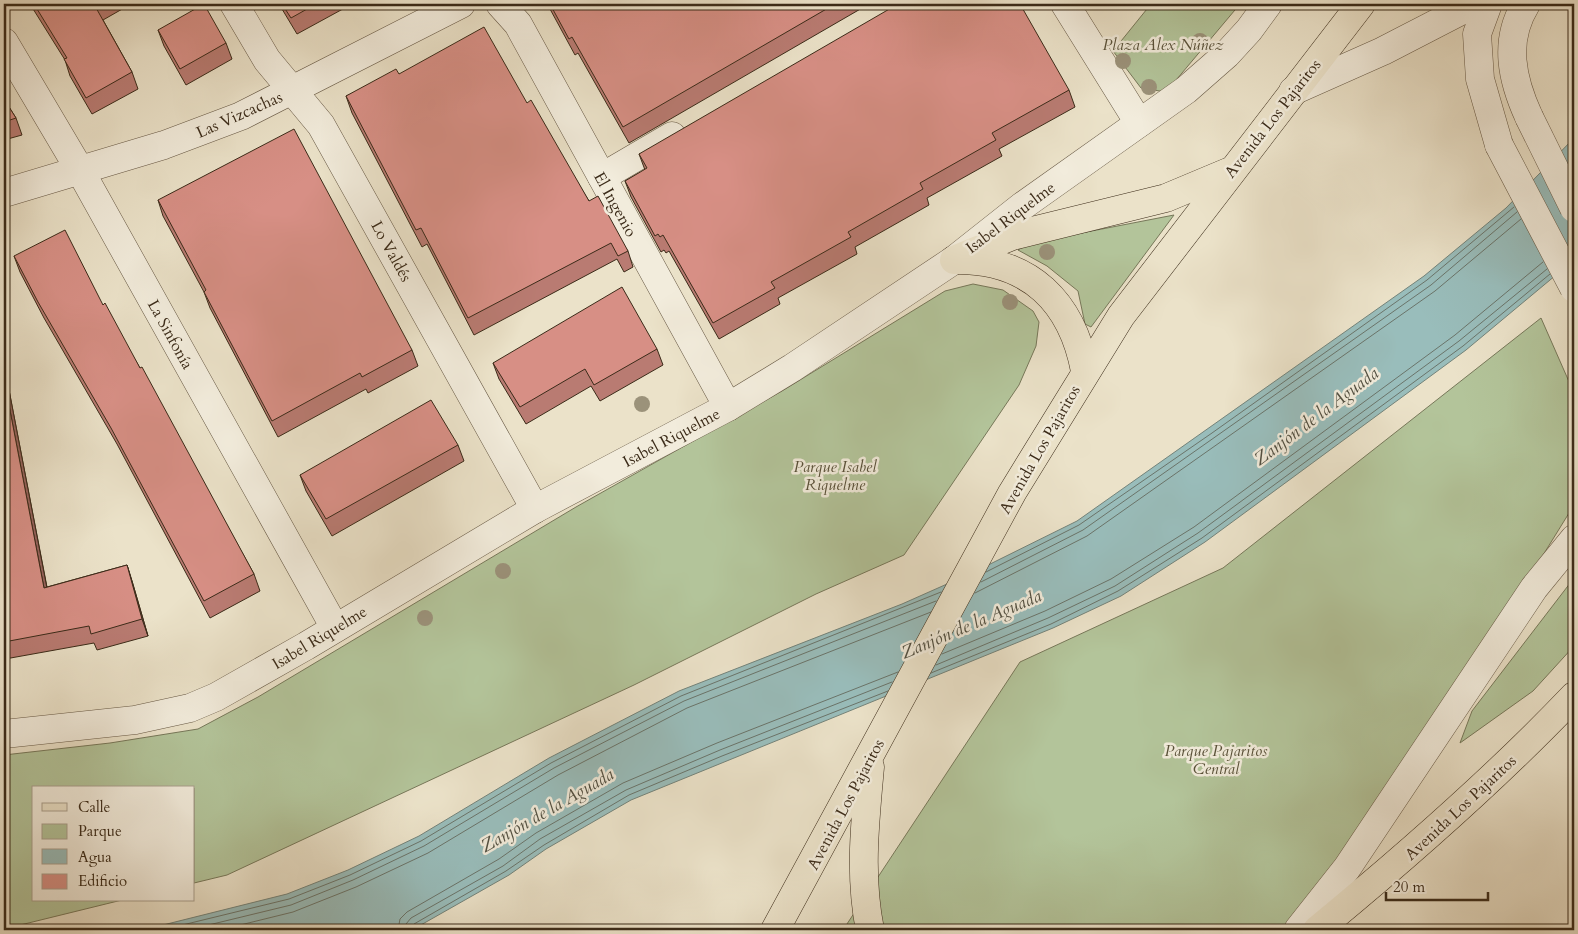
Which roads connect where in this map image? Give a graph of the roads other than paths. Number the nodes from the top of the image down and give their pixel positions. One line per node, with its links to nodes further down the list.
1 (234, 4): 11 (street, Lo Valdés)
2 (461, 4): 11 (street, Las Vizcachas)
3 (500, 4): 17 (street, El Ingenio)
4 (1066, 4): 14 (street)
5 (1268, 4): 14 (street, Isabel Riquelme)
6 (1361, 4): 12 (main road, Avenida Los Pajaritos)
7 (1474, 4): 12 (street)
8 (1488, 4): 21 (street, bridge)
9 (1526, 4): 19 (street, bridge)
10 (4, 42): 16 (street, La Sinfonía)
11 (292, 90): 16 (street, Las Vizcachas); 24 (street, Lo Valdés)
12 (1293, 91): 15 (main road, Avenida Los Pajaritos)
13 (695, 122): 17 (street)
14 (1139, 123): 20 (street, Isabel Riquelme)
15 (1230, 171): 20 (main road); 22 (main road, Avenida Los Pajaritos)
16 (80, 172): 18 (street, Las Vizcachas); 26 (street, La Sinfonía)
17 (602, 177): 23 (street, El Ingenio)
18 (4, 193)
19 (1574, 208)
20 (954, 260): 22 (main road); 23 (street, Isabel Riquelme)
21 (1574, 288)
22 (1085, 371): 29 (main road, Avenida Los Pajaritos)
23 (728, 407): 24 (street, Isabel Riquelme)
24 (535, 509): 26 (street, Isabel Riquelme)
25 (1574, 539): 32 (street)
26 (335, 628): 28 (street, Isabel Riquelme)
27 (1574, 696): 33 (main road, Avenida Los Pajaritos)
28 (4, 734)
29 (874, 751): 30 (main road, Avenida Los Pajaritos); 31 (main road)
30 (775, 930)
31 (870, 930)
32 (1298, 930)
33 (1317, 930)

